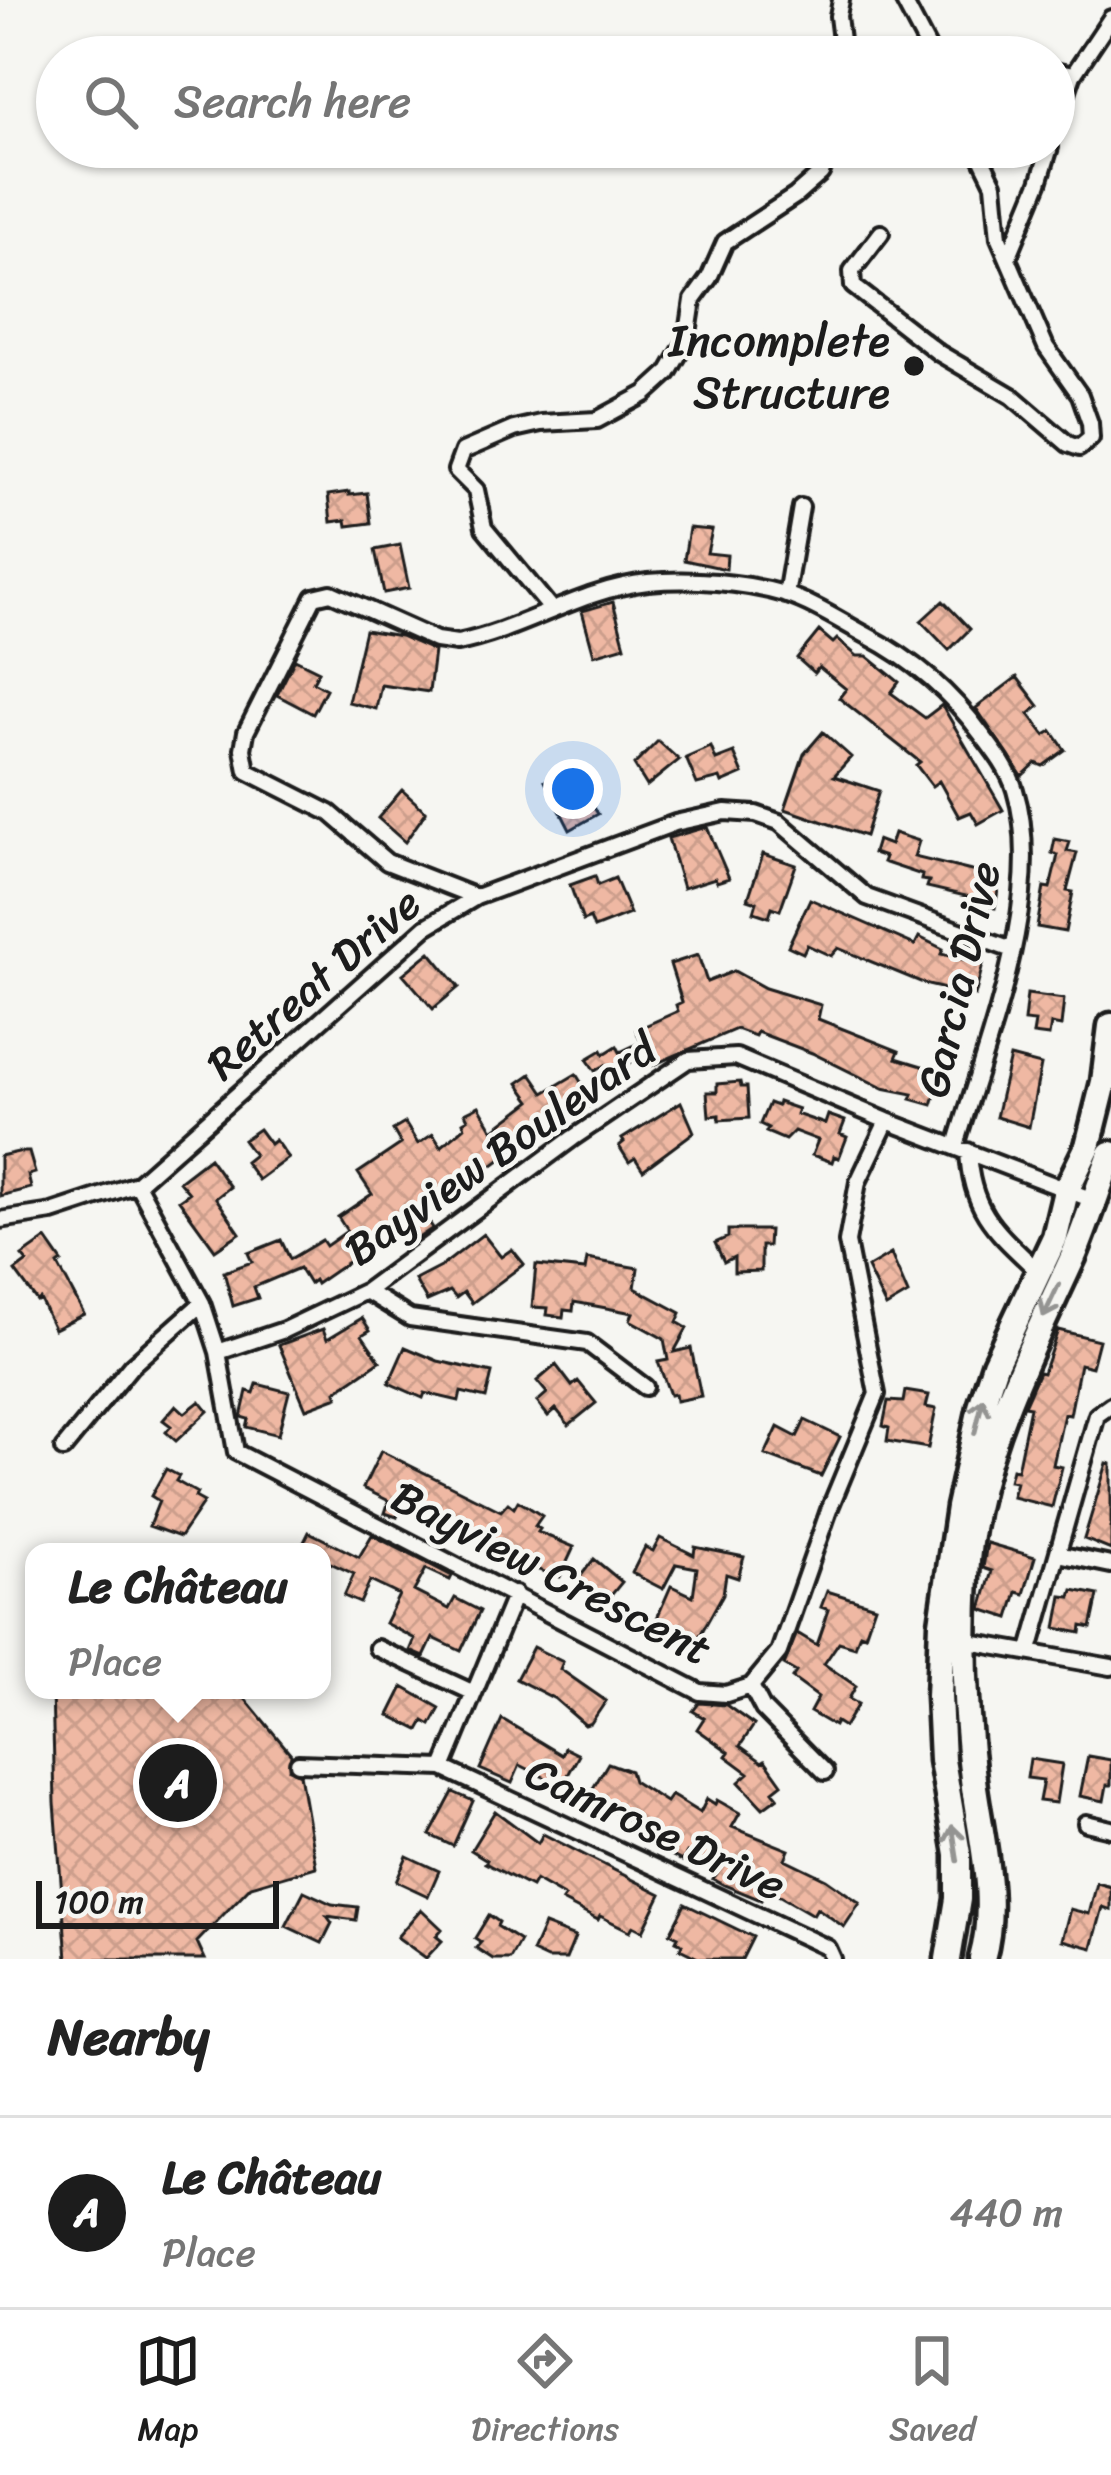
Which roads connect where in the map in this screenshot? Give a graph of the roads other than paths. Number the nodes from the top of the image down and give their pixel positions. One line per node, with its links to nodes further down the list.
1 (842, 0): 4 (street)
2 (903, 0): 5 (street)
3 (1111, 18): 6 (street)
4 (840, 36)
5 (922, 36)
6 (1075, 72)
7 (823, 168): 14 (street)
8 (986, 168): 11 (street)
9 (1043, 168): 11 (street)
10 (881, 233): 11 (street)
11 (1007, 258)
12 (801, 507): 13 (street)
13 (786, 595): 14 (street, Garcia Drive); 16 (street, Garcia Drive)
14 (552, 610): 15 (street, Garcia Drive)
15 (476, 897): 16 (street, Retreat Drive); 21 (street, Retreat Drive)
16 (1012, 950): 19 (street, Garcia Drive)
17 (1111, 1026): 22 (highway)
18 (886, 1121): 19 (street, Bayview Boulevard); 26 (street, Bayview Boulevard); 39 (street, Bayview Crescent)
19 (962, 1148): 22 (street, Bayview Boulevard); 25 (street)
20 (1111, 1154): 23 (highway)
21 (137, 1184): 24 (street); 27 (street, Bayview Crescent)
22 (1066, 1191): 23 (street, Bayview Boulevard); 25 (highway)
23 (1093, 1200): 35 (highway, one-way to 35)
24 (0, 1220)
25 (1039, 1272): 41 (highway, one-way to 25)
26 (366, 1291): 28 (street, Bayview Boulevard); 29 (street)
27 (202, 1303): 28 (street, Bayview Crescent); 31 (street)
28 (218, 1352): 34 (street, Bayview Crescent)
29 (646, 1387)
30 (1111, 1405): 32 (street)
31 (63, 1449)
32 (1058, 1554): 33 (street); 37 (street)
33 (1111, 1565)
34 (515, 1594): 39 (street, Bayview Crescent); 40 (street)
35 (964, 1641): 37 (street); 42 (highway)
36 (377, 1648): 40 (street)
37 (1030, 1650): 38 (street)
38 (1111, 1667)
39 (751, 1686): 45 (street)
40 (474, 1693): 44 (street)
41 (941, 1724): 42 (highway); 49 (highway, one-way to 41)
42 (968, 1724): 50 (highway)
43 (298, 1763): 44 (street)
44 (443, 1768): 48 (street, Camrose Drive)
45 (825, 1772)
46 (1086, 1823): 47 (street)
47 (1111, 1828)
48 (833, 1959)
49 (948, 1959)
50 (982, 1959)

